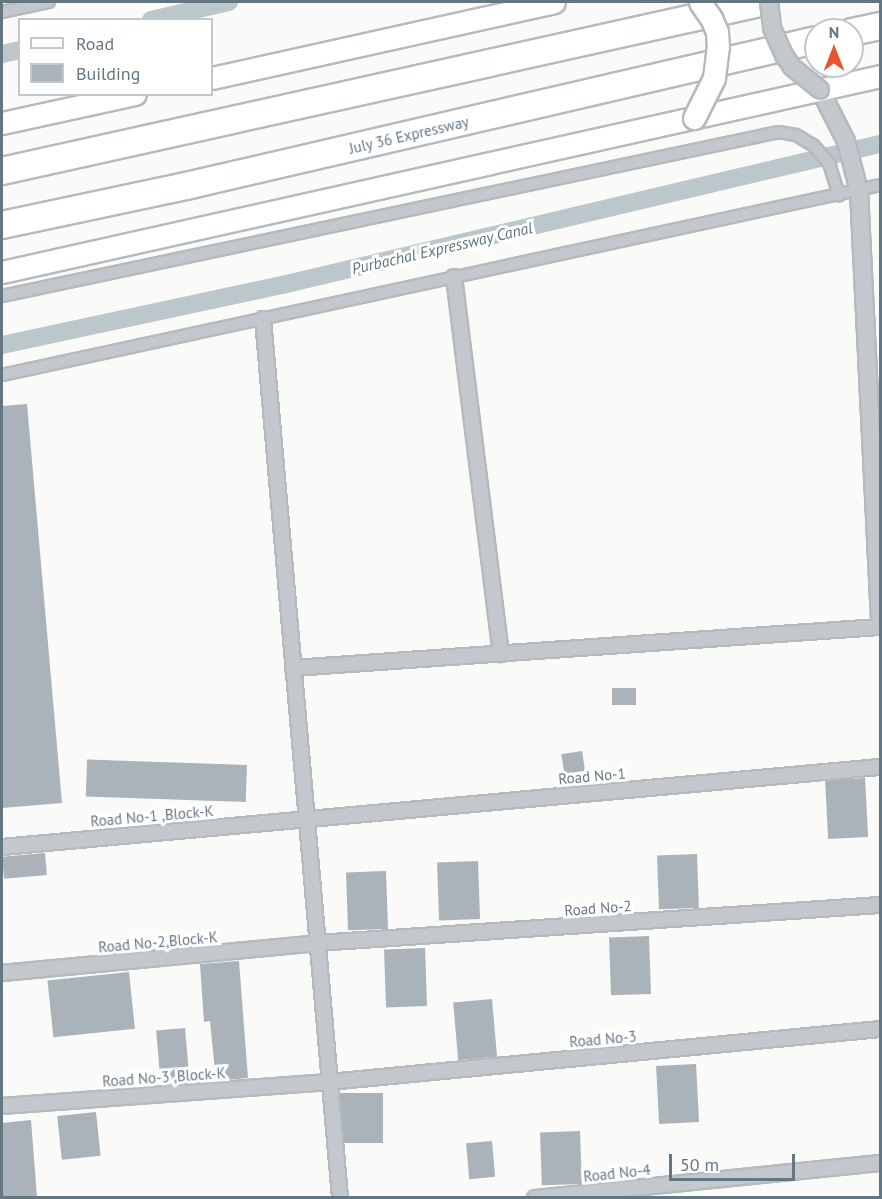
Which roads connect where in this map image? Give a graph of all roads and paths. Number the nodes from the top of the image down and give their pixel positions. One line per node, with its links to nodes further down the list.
1 (49, 2): 6 (street)
2 (554, 2): 11 (main road)
3 (700, 2): 14 (main road, bridge)
4 (765, 2): 16 (highway)
5 (769, 2): 12 (street, bridge)
6 (2, 12)
7 (880, 26): 8 (highway)
8 (864, 29)
9 (804, 43): 20 (highway, July 36 Expressway)
10 (880, 76): 12 (main road)
11 (213, 78)
12 (820, 90): 14 (main road); 18 (street)
13 (126, 96): 15 (main road)
14 (694, 118): 21 (main road)
15 (2, 123)
16 (2, 171)
17 (880, 185): 18 (street)
18 (859, 191): 19 (street); 26 (street)
19 (839, 195): 22 (street); 23 (street)
20 (2, 225)
21 (2, 272)
22 (454, 277): 24 (street); 28 (street)
23 (2, 296)
24 (263, 319): 25 (street); 29 (street)
25 (2, 375)
26 (880, 615)
27 (880, 627): 28 (street)
28 (501, 654): 29 (street)
29 (293, 668): 31 (street)
30 (880, 767): 31 (street, Road No-1)
31 (306, 818): 32 (street, Road No-1 ,Block-K); 34 (street)
32 (2, 847)
33 (880, 905): 34 (street, Road No-2)
34 (317, 943): 35 (street, Road No-2,Block-K); 37 (street)
35 (2, 973)
36 (880, 1029): 37 (street, Road No-3)
37 (329, 1082): 38 (street, Road No-3 ,Block-K); 40 (street)
38 (2, 1106)
39 (880, 1163): 41 (street, Road No-4)
40 (339, 1197)
41 (536, 1197)

